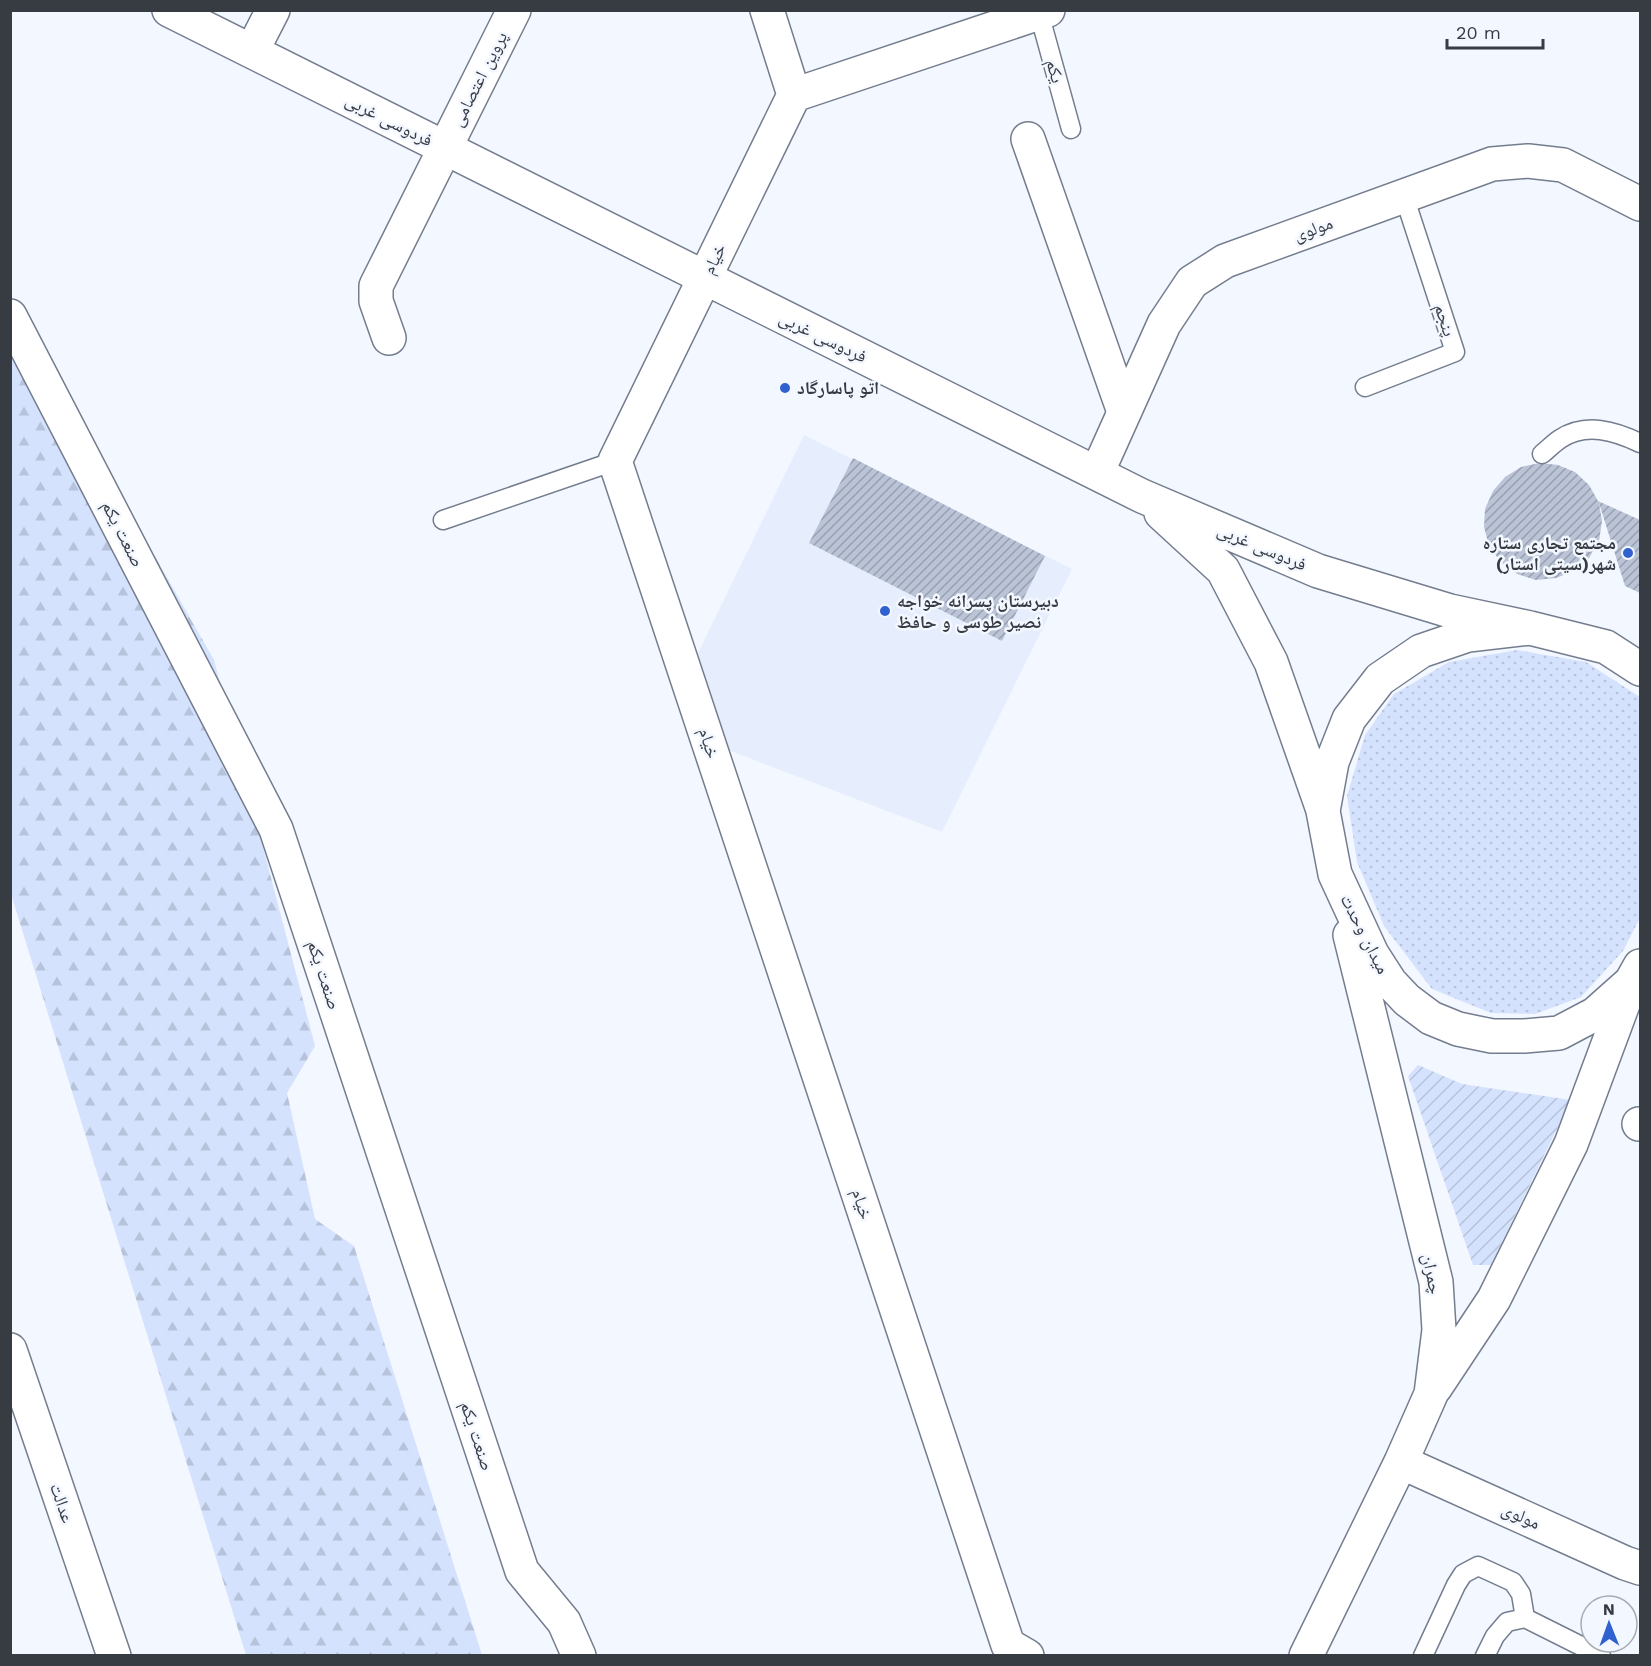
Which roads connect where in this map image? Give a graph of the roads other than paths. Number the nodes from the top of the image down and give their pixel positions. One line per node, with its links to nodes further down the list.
1 (170, 10): 6 (street, فردوسی غربی)
2 (273, 10): 6 (street)
3 (514, 10): 10 (street, پروین اعتصامی)
4 (767, 10): 7 (street)
5 (1043, 12): 7 (street); 8 (lane, یکم)
6 (252, 51): 10 (street, فردوسی غربی)
7 (794, 95): 13 (street, خیام)
8 (1071, 129)
9 (1028, 139): 17 (street)
10 (444, 148): 13 (street, فردوسی غربی); 15 (street, پروین اعتصامی)
11 (1404, 196): 12 (street, مولوی); 16 (lane, پنجم); 17 (street, مولوی)
12 (1641, 204)
13 (705, 278): 20 (street, خیام); 21 (street, فردوسی غربی)
14 (10, 316): 37 (street, صنعت یکم)
15 (389, 338)
16 (1365, 387)
17 (1124, 412): 21 (street, مولوی)
18 (1641, 443): 19 (lane)
19 (1542, 454)
20 (615, 460): 23 (lane); 38 (street, خیام)
21 (1096, 473): 22 (street, فردوسی غربی)
22 (1142, 496): 24 (street, فردوسی غربی); 28 (street, میدان وحدت)
23 (443, 520)
24 (1530, 628): 25 (street, میدان وحدت); 28 (street, میدان وحدت)
25 (1606, 647): 26 (street); 27 (street, میدان وحدت)
26 (1641, 656)
27 (1641, 669)
28 (1323, 812): 29 (street, میدان وحدت)
29 (1335, 874): 30 (street, میدان وحدت); 32 (street, چمران)
30 (1636, 974): 32 (street)
31 (10, 1350): 36 (street, عدالت)
32 (1431, 1394): 33 (street, چمران)
33 (1401, 1462): 34 (street, مولوی); 39 (street, چمران)
34 (1641, 1568)
35 (1525, 1618): 40 (lane); 41 (lane); 42 (lane)
36 (114, 1656)
37 (579, 1656)
38 (1027, 1656)
39 (1306, 1656)
40 (1423, 1656)
41 (1485, 1656)
42 (1601, 1656)

